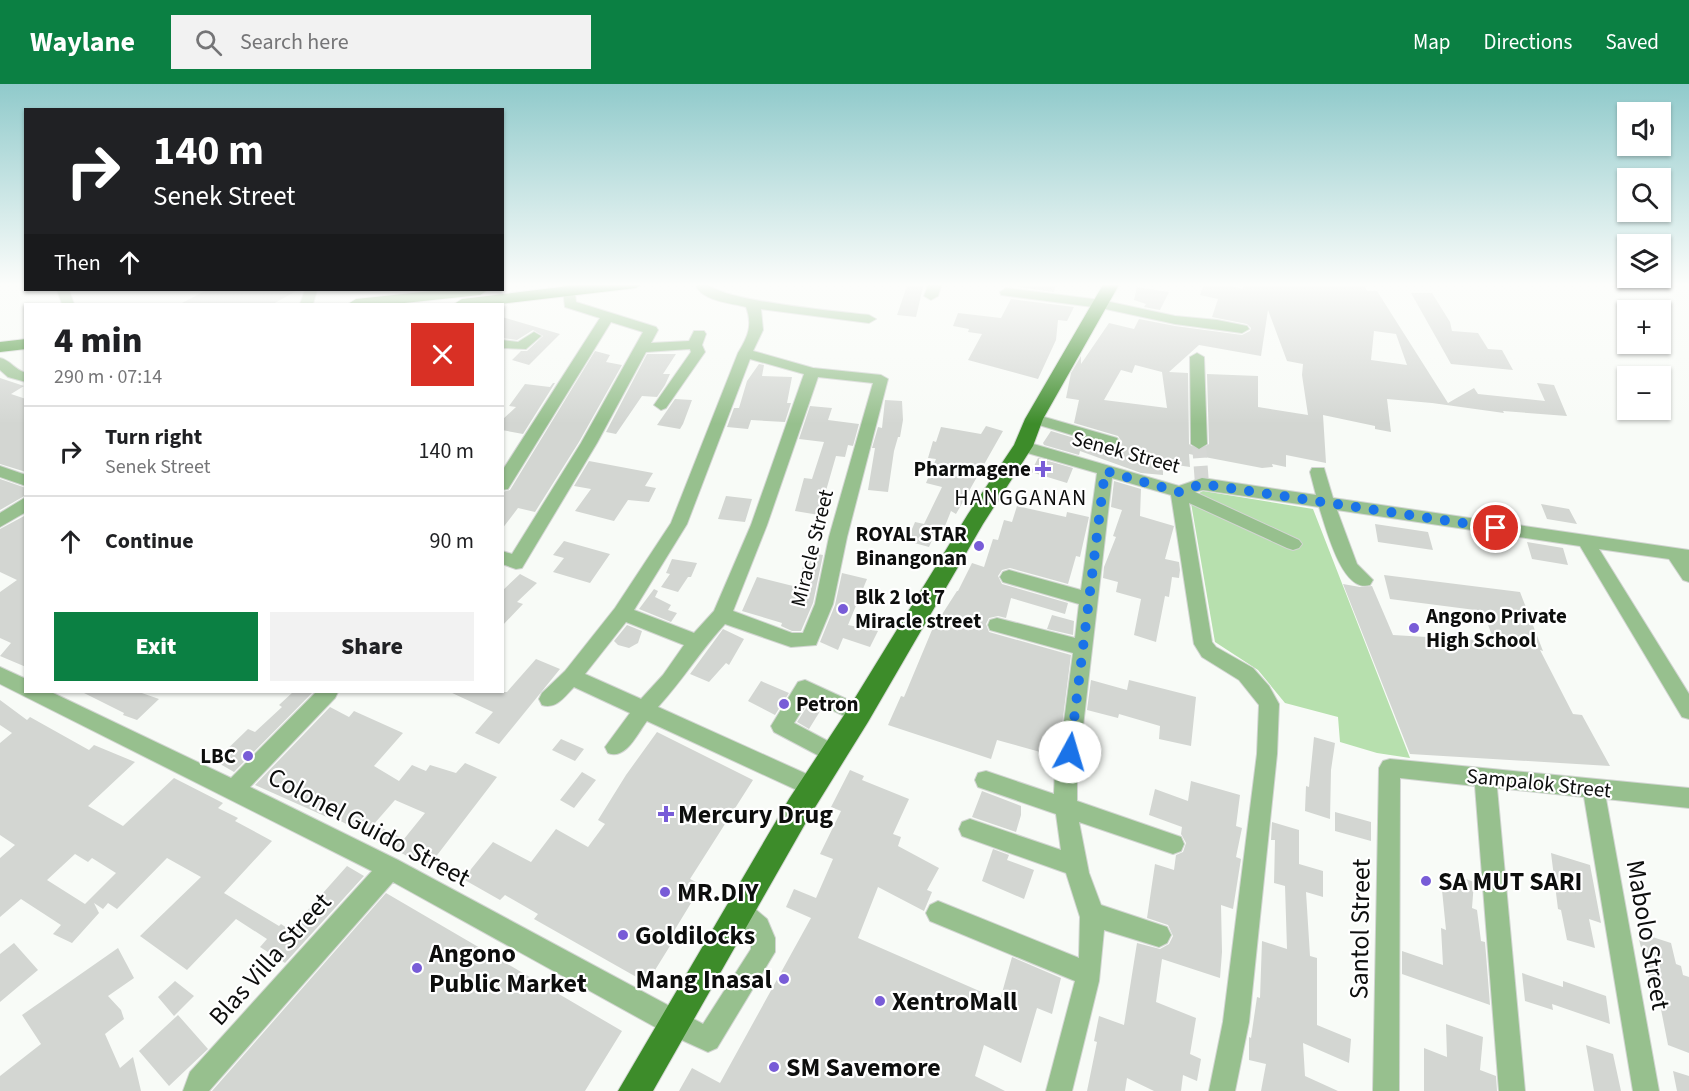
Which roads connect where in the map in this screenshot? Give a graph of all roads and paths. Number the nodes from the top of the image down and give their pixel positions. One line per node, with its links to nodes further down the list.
1 (599, 330): 25 (street)
2 (651, 330): 9 (street)
3 (756, 330): 10 (street)
4 (1086, 330): 17 (main road)
5 (534, 336): 7 (street)
6 (24, 344): 8 (main road)
7 (504, 344)
8 (0, 347)
9 (642, 348): 16 (street); 33 (street)
10 (745, 353): 14 (street); 38 (street)
11 (24, 357): 13 (main road)
12 (1197, 357): 19 (street)
13 (0, 361): 15 (street)
14 (812, 372): 39 (street); 39 (street, Miracle Street)
15 (24, 377)
16 (661, 405)
17 (1034, 419): 18 (street); 20 (main road)
18 (1113, 442)
19 (1199, 444)
20 (1023, 446): 22 (street, Senek Street); 51 (main road)
21 (0, 471): 24 (street)
22 (1105, 471): 26 (street, Senek Street); 37 (street)
23 (1318, 472): 27 (street)
24 (24, 480)
25 (504, 482)
26 (1179, 492): 27 (street, Senek Street); 31 (street); 75 (street)
27 (1326, 503): 30 (street, Senek Street); 36 (street)
28 (24, 504): 29 (street)
29 (0, 521)
30 (1586, 542): 32 (street, Senek Street); 50 (street)
31 (1293, 544)
32 (1682, 555): 34 (street)
33 (504, 558)
34 (1689, 575)
35 (1008, 577): 37 (street)
36 (1364, 580)
37 (1088, 598): 42 (street)
38 (622, 613): 41 (street); 44 (street)
39 (722, 615): 41 (street)
40 (998, 625): 42 (street)
41 (697, 642): 49 (street)
42 (1082, 648): 61 (street)
43 (0, 675): 45 (street)
44 (572, 677): 48 (street); 49 (street)
45 (24, 687)
46 (35, 693): 58 (street, Colonel Guido Street)
47 (326, 693): 58 (street)
48 (549, 699)
49 (644, 709): 52 (street); 57 (street)
50 (1689, 711)
51 (859, 714): 53 (main road); 53 (street)
52 (615, 747)
53 (832, 753): 57 (main road)
54 (1390, 768): 55 (street, Sampalok Street); 76 (street, Santol Street)
55 (1485, 778): 59 (street, Sampalok Street); 77 (street)
56 (986, 780): 61 (street)
57 (812, 787): 66 (main road)
58 (234, 789): 65 (street, Colonel Guido Street)
59 (1593, 789): 60 (street, Sampalok Street); 78 (street, Mabolo Street)
60 (1689, 798)
61 (1066, 807): 63 (street); 64 (street)
62 (970, 829): 64 (street)
63 (1173, 844)
64 (1077, 866): 68 (street)
65 (390, 868): 71 (street, Colonel Guido Street); 72 (street, Blas Villa Street)
66 (745, 902): 71 (main road); 71 (street, Colonel Guido Street)
67 (938, 913): 70 (street)
68 (1092, 914): 69 (street); 70 (street)
69 (1159, 935)
70 (1088, 974): 74 (street)
71 (674, 1023): 73 (main road)
72 (196, 1091)
73 (635, 1091)
74 (1059, 1091)
75 (1222, 1091)
76 (1386, 1091)
77 (1512, 1091)
78 (1646, 1091)

